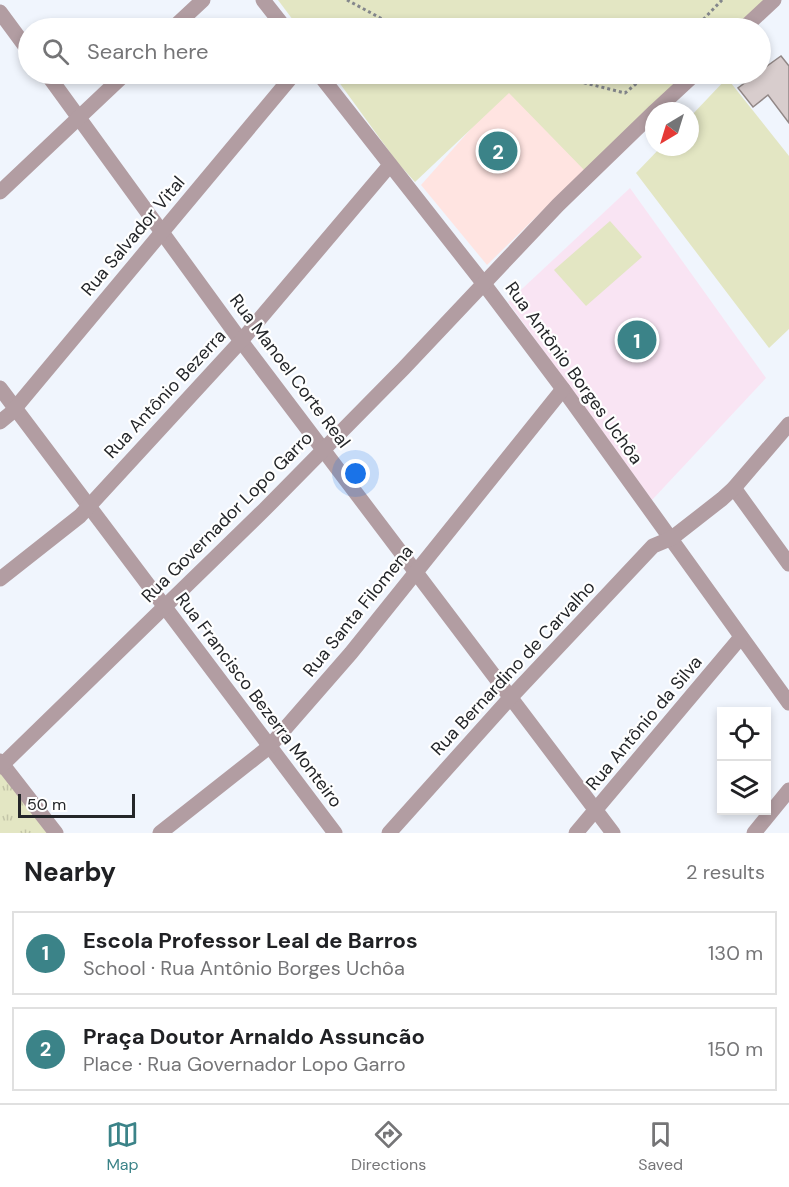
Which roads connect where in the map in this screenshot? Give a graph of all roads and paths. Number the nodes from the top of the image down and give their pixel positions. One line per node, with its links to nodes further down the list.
1 (203, 0): 7 (street)
2 (263, 0): 8 (street)
3 (347, 0): 9 (path)
4 (722, 0): 10 (path)
5 (774, 0): 11 (street)
6 (0, 12): 12 (street)
7 (184, 18)
8 (277, 18)
9 (380, 18)
10 (705, 18)
11 (755, 18)
12 (18, 36)
13 (55, 84): 21 (street, Rua Manoel Corte Real)
14 (114, 84): 21 (street)
15 (286, 84): 25 (street, Rua Salvador Vital)
16 (327, 84): 23 (street, Rua Antônio Borges Uchôa)
17 (589, 84): 18 (path)
18 (636, 84)
19 (684, 84): 20 (street, Rua Governador Lopo Garro)
20 (664, 102)
21 (79, 116): 24 (street); 25 (street, Rua Manoel Corte Real)
22 (645, 120): 26 (street, Rua Governador Lopo Garro)
23 (390, 165): 26 (street, Rua Antônio Borges Uchôa); 27 (street, Rua Antônio Bezerra)
24 (0, 192)
25 (162, 231): 27 (street, Rua Manoel Corte Real); 30 (street, Rua Salvador Vital)
26 (484, 284): 29 (street, Rua Antônio Borges Uchôa); 33 (street, Rua Governador Lopo Garro)
27 (241, 341): 33 (street, Rua Manoel Corte Real); 35 (street, Rua Antônio Bezerra)
28 (0, 388): 30 (street, Rua Francisco Bezerra Monteiro)
29 (563, 389): 36 (street, Rua Antônio Borges Uchôa); 38 (street, Rua Santa Filomena)
30 (15, 407): 31 (street, Rua Salvador Vital); 35 (street, Rua Francisco Bezerra Monteiro)
31 (0, 422)
32 (787, 432): 34 (street, Rua Bernardino de Carvalho)
33 (325, 449): 38 (street, Rua Manoel Corte Real); 40 (street, Rua Governador Lopo Garro)
34 (734, 488): 36 (street, Rua Bernardino de Carvalho); 37 (street)
35 (88, 506): 39 (street, Rua Antônio Bezerra); 40 (street, Rua Francisco Bezerra Monteiro)
36 (672, 538): 41 (street, Rua Antônio Borges Uchôa); 42 (street, Rua Bernardino de Carvalho)
37 (789, 564)
38 (416, 572): 42 (street, Rua Manoel Corte Real); 44 (street, Rua Santa Filomena)
39 (0, 579)
40 (165, 606): 44 (street, Rua Francisco Bezerra Monteiro); 45 (street, Rua Governador Lopo Garro)
41 (741, 638): 43 (street, Rua Antônio Borges Uchôa); 47 (street, Rua Antônio da Silva)
42 (510, 698): 47 (street, Rua Manoel Corte Real); 51 (street, Rua Bernardino de Carvalho)
43 (789, 703)
44 (269, 747): 49 (street, Rua Santa Filomena); 50 (street, Rua Francisco Bezerra Monteiro)
45 (1, 764): 48 (street)
46 (789, 790): 54 (street)
47 (596, 810): 52 (street, Rua Antônio da Silva); 53 (street, Rua Manoel Corte Real)
48 (56, 833)
49 (160, 833)
50 (335, 833)
51 (389, 833)
52 (576, 833)
53 (613, 833)
54 (753, 833)

